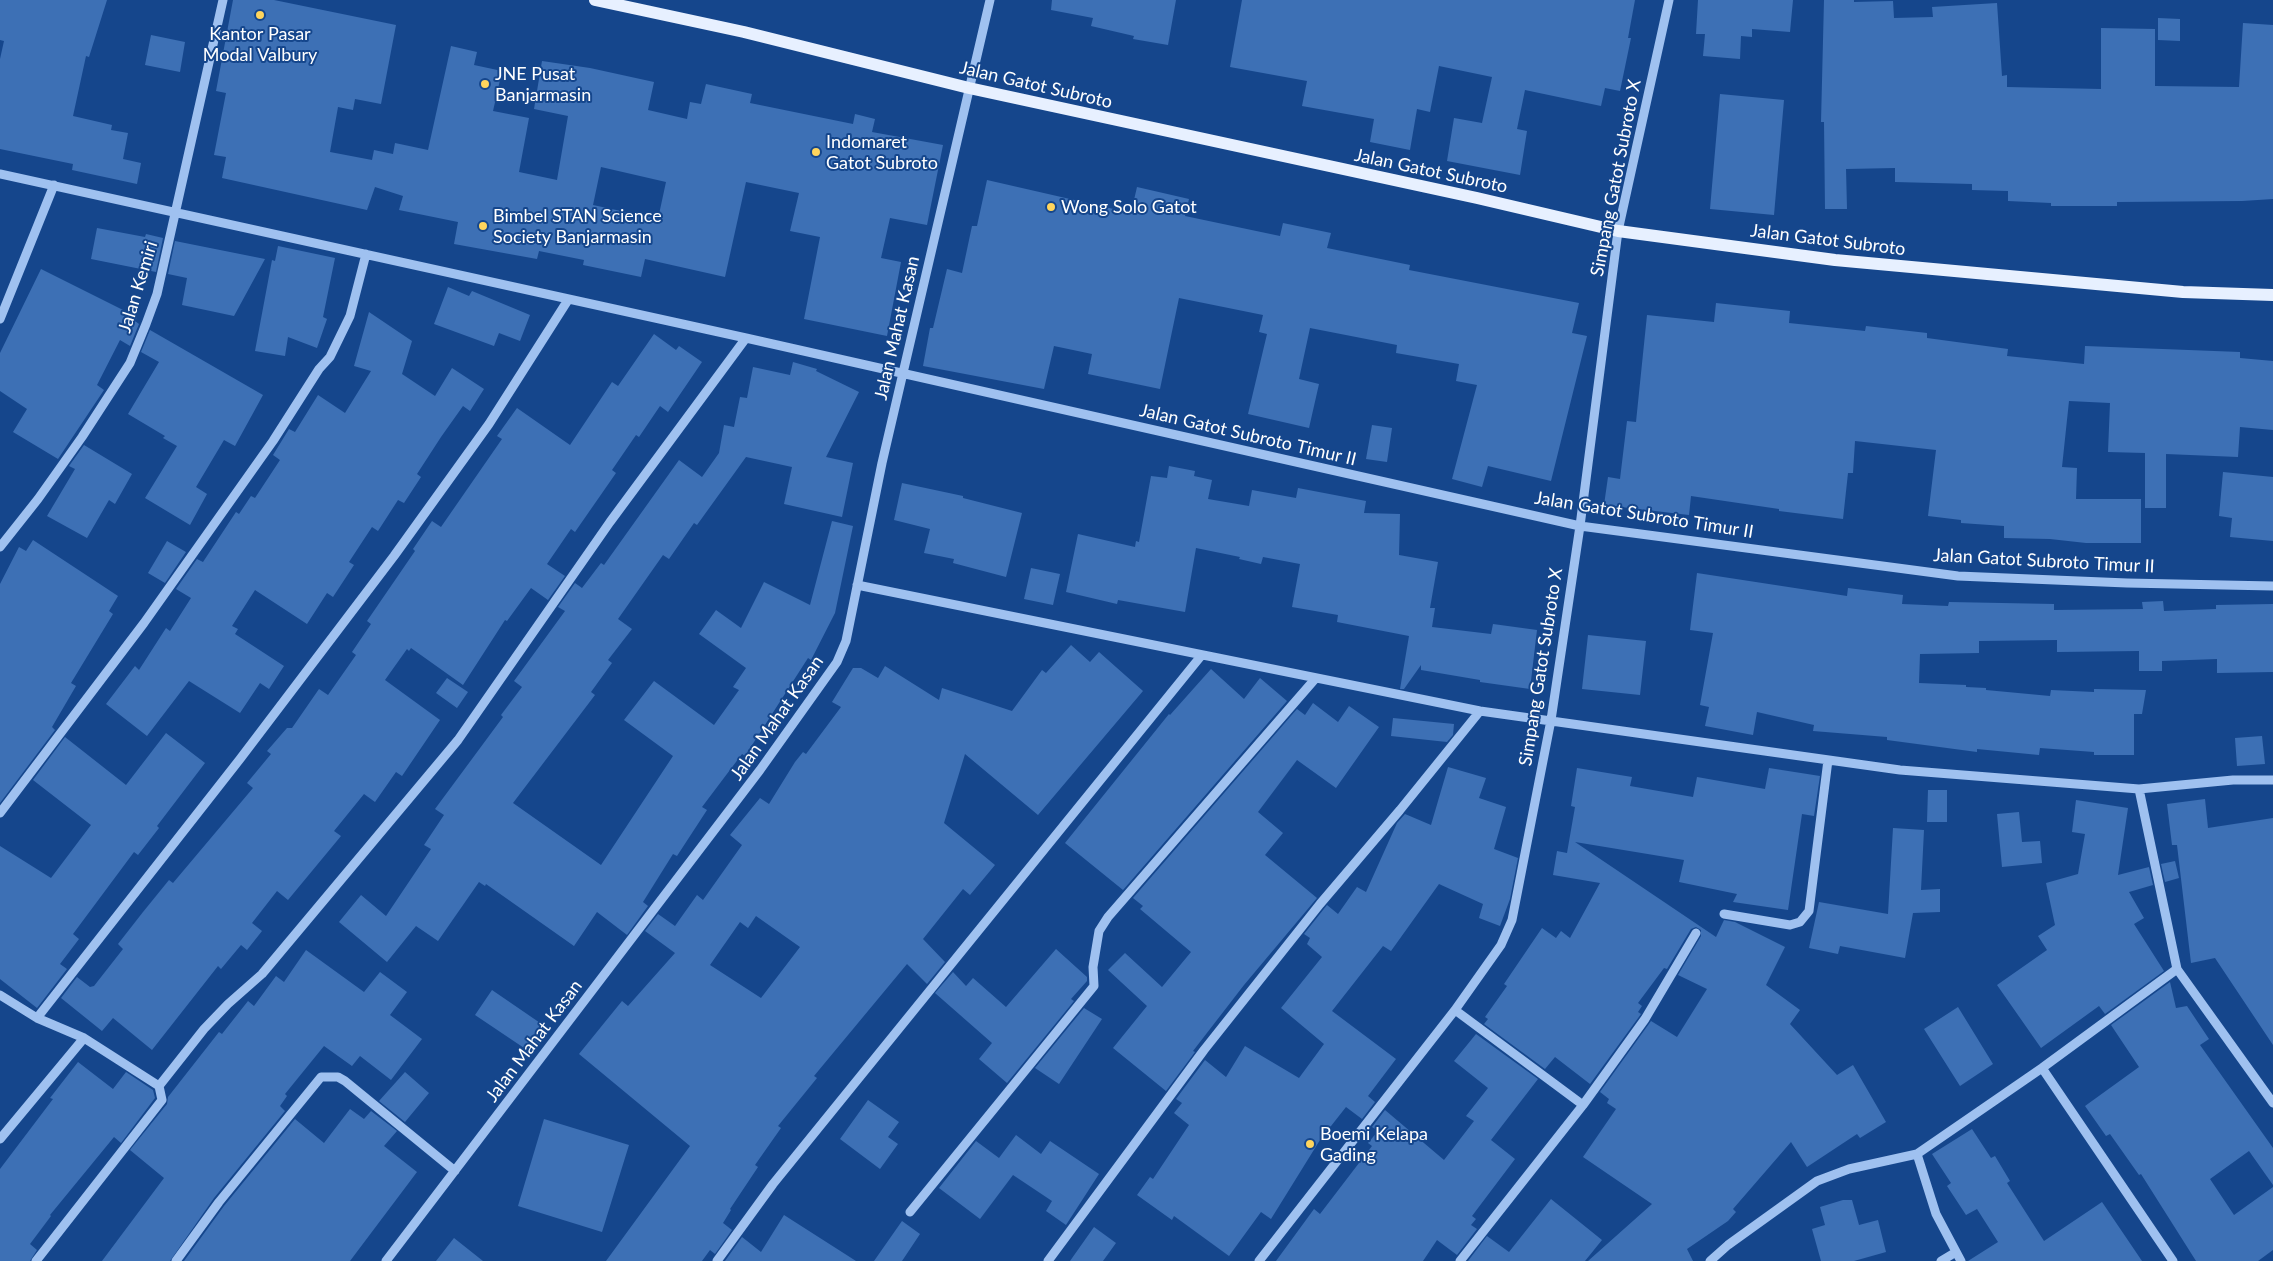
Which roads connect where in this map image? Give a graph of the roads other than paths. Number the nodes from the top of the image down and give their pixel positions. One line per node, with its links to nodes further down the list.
1 (223, 0): 8 (street, Jalan Kemiri)
2 (596, 0): 5 (main road, Jalan Gatot Subroto)
3 (990, 0): 5 (street, Jalan Mahat Kasan)
4 (1669, 0): 9 (street, Simpang Gatot Subroto X)
5 (969, 88): 9 (main road, Jalan Gatot Subroto); 15 (street, Jalan Mahat Kasan)
6 (0, 174): 7 (street, Jalan Gatot Subroto Timur II)
7 (54, 185): 8 (street, Jalan Gatot Subroto Timur II); 13 (street)
8 (175, 212): 10 (street, Jalan Gatot Subroto Timur II); 17 (street, Jalan Kemiri)
9 (1618, 232): 11 (main road, Jalan Gatot Subroto); 16 (street, Simpang Gatot Subroto X)
10 (366, 254): 12 (street, Jalan Gatot Subroto Timur II); 27 (street)
11 (2273, 295)
12 (568, 300): 14 (street, Jalan Gatot Subroto Timur II); 33 (street)
13 (0, 319)
14 (746, 338): 15 (street, Jalan Gatot Subroto Timur II); 36 (street)
15 (904, 374): 16 (street, Jalan Gatot Subroto Timur II); 18 (street, Jalan Mahat Kasan)
16 (1580, 526): 19 (street, Jalan Gatot Subroto Timur II); 23 (street, Simpang Gatot Subroto X)
17 (0, 547)
18 (857, 586): 20 (street); 41 (street, Jalan Mahat Kasan)
19 (2273, 586)
20 (1201, 656): 21 (street); 47 (street)
21 (1315, 679): 22 (street); 42 (street)
22 (1480, 711): 23 (street); 48 (street)
23 (1551, 720): 24 (street); 32 (street, Simpang Gatot Subroto X)
24 (1828, 760): 26 (street); 28 (street)
25 (2273, 780): 26 (street)
26 (2139, 788): 30 (street)
27 (0, 813)
28 (1724, 914)
29 (1696, 933): 38 (street)
30 (2177, 969): 35 (street); 37 (street)
31 (0, 995): 33 (street)
32 (1455, 1010): 38 (street); 49 (street, Simpang Gatot Subroto X)
33 (37, 1018): 34 (street)
34 (84, 1038): 36 (street); 39 (street)
35 (2042, 1068): 40 (street); 54 (street)
36 (159, 1086): 44 (street)
37 (2273, 1104)
38 (1584, 1105): 50 (street)
39 (0, 1139)
40 (1917, 1154): 43 (street); 51 (street)
41 (455, 1171): 45 (street); 46 (street, Jalan Mahat Kasan)
42 (910, 1212)
43 (1956, 1252): 52 (street); 53 (street)
44 (36, 1261)
45 (176, 1261)
46 (386, 1261)
47 (717, 1261)
48 (1048, 1261)
49 (1259, 1261)
50 (1460, 1261)
51 (1710, 1261)
52 (1941, 1261)
53 (1961, 1261)
54 (2173, 1261)

